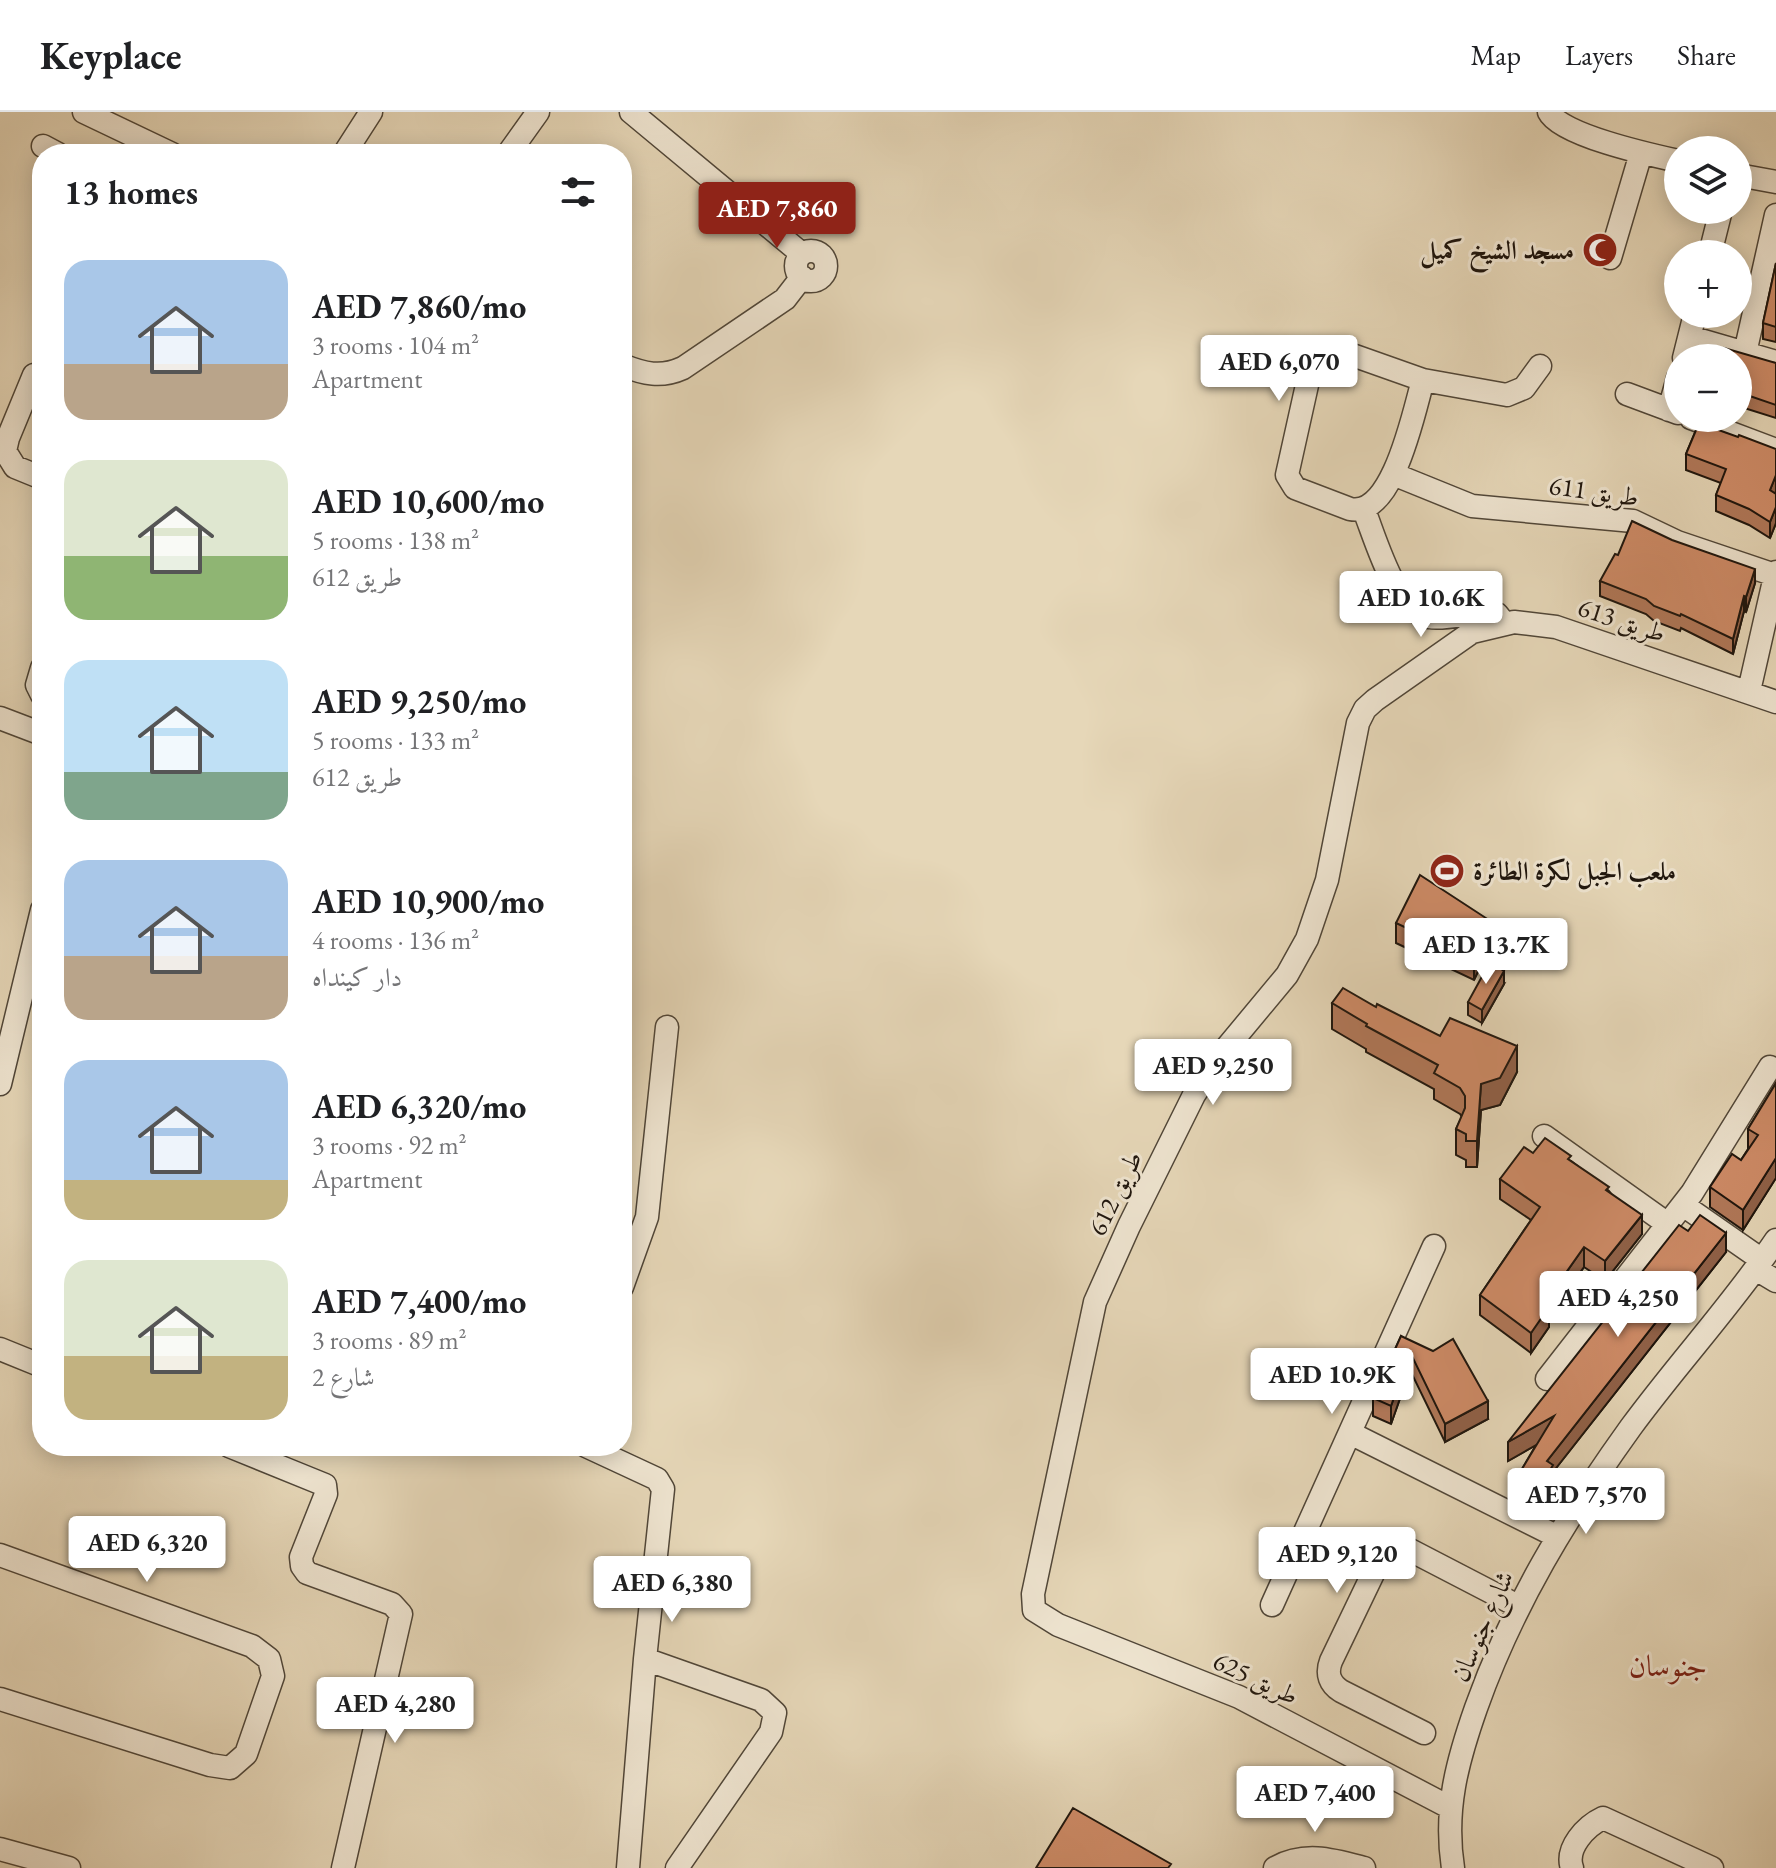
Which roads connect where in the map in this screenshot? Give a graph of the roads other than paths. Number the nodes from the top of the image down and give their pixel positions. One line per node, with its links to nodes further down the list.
1 (84, 112): 6 (street)
2 (371, 112): 7 (street)
3 (538, 112): 8 (street)
4 (631, 112): 19 (street)
5 (1549, 112): 9 (street)
6 (151, 144)
7 (350, 144)
8 (515, 144)
9 (1641, 153): 10 (street); 14 (street)
10 (1664, 158)
11 (1752, 178): 12 (street)
12 (1776, 182)
13 (1776, 215): 15 (street)
14 (1610, 258)
15 (1747, 344)
16 (1752, 355): 17 (street)
17 (1776, 362)
18 (1540, 366): 21 (street)
19 (632, 368)
20 (32, 380): 26 (street)
21 (1423, 380): 27 (street); 28 (street)
22 (1627, 394): 23 (street)
23 (1664, 408)
24 (1728, 432): 25 (street)
25 (1776, 450)
26 (32, 474)
27 (1393, 474): 28 (street); 29 (street, طريق 611)
28 (1364, 510): 30 (street)
29 (1776, 573): 32 (street, طريق 611)
30 (1505, 624): 31 (street, طريق 613); 32 (street, طريق 613)
31 (1450, 645): 57 (street, طريق 612)
32 (1749, 691): 33 (street, طريق 613)
33 (1776, 702)
34 (0, 718): 35 (street)
35 (32, 730)
36 (32, 951): 39 (street)
37 (667, 1027): 45 (street)
38 (1770, 1067): 41 (street)
39 (0, 1084)
40 (1544, 1136): 42 (street)
41 (1683, 1205): 42 (street); 44 (street)
42 (1669, 1225): 49 (street)
43 (1434, 1246): 50 (street)
44 (1767, 1257): 46 (street); 53 (street, شارع جنوسان)
45 (632, 1259)
46 (1776, 1281)
47 (0, 1349): 48 (street)
48 (32, 1362)
49 (1547, 1379)
50 (1350, 1433): 53 (street); 55 (street)
51 (254, 1456): 64 (street)
52 (608, 1456): 58 (street)
53 (1558, 1537): 56 (street, شارع جنوسان)
54 (0, 1555): 59 (street)
55 (1272, 1605)
56 (1518, 1606): 60 (street); 61 (street, شارع جنوسان)
57 (1034, 1610): 61 (street, طريق 625)
58 (645, 1659): 65 (street); 66 (street)
59 (0, 1699)
60 (1424, 1733)
61 (1449, 1807): 69 (street, شارع جنوسان)
62 (0, 1849): 63 (street)
63 (69, 1868)
64 (343, 1868)
65 (628, 1868)
66 (677, 1868)
67 (1275, 1868): 68 (street)
68 (1364, 1868)
69 (1453, 1868)
70 (1572, 1868): 71 (street)
71 (1712, 1868)

